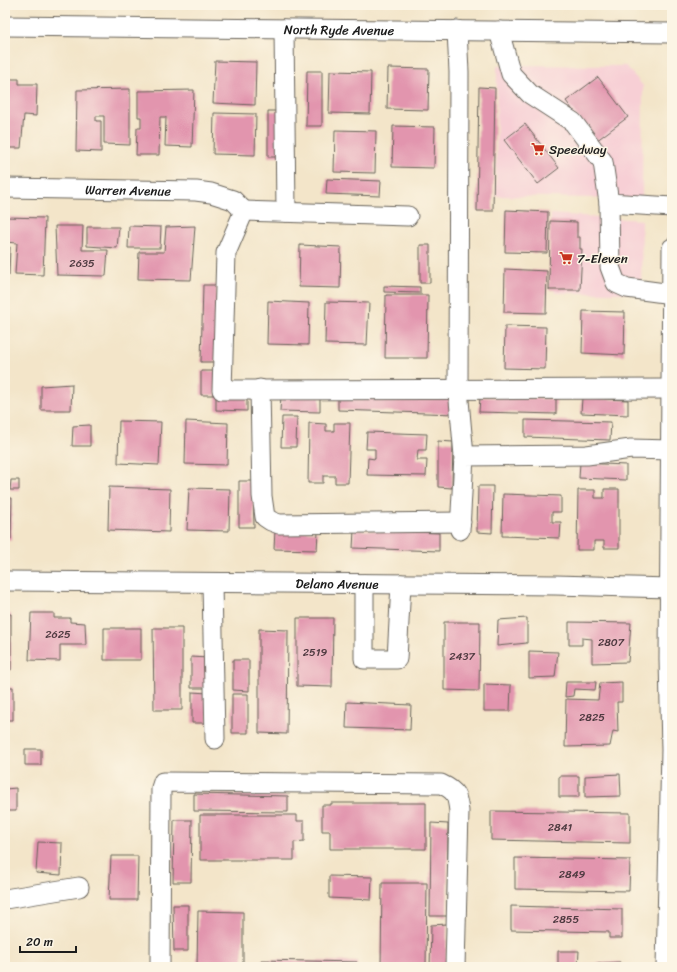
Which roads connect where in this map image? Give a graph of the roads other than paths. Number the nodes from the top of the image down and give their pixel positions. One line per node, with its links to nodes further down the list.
1 (5, 26): 2 (street, North Ryde Avenue)
2 (284, 29): 3 (street, North Ryde Avenue); 10 (street)
3 (457, 30): 4 (street, North Ryde Avenue); 15 (street)
4 (499, 31): 5 (street, North Ryde Avenue); 7 (street)
5 (672, 33)
6 (5, 188): 9 (street, Warren Avenue)
7 (610, 203): 8 (street); 13 (street)
8 (672, 207)
9 (244, 211): 10 (street); 14 (street)
10 (286, 212): 11 (street)
11 (408, 216)
12 (672, 248): 13 (street)
13 (672, 294): 16 (street)
14 (260, 389): 15 (street); 19 (street)
15 (458, 389): 16 (street); 19 (street)
16 (672, 389): 17 (street)
17 (672, 422): 18 (street)
18 (672, 450): 19 (street); 24 (street)
19 (464, 456)
20 (5, 581): 21 (street, Delano Avenue)
21 (212, 583): 22 (street, Delano Avenue); 25 (street)
22 (364, 584): 23 (street, Delano Avenue); 23 (street)
23 (401, 584): 24 (street, Delano Avenue)
24 (670, 588): 26 (street)
25 (215, 739)
26 (672, 750): 31 (street)
27 (79, 887): 28 (street)
28 (5, 899)
29 (160, 967): 30 (street)
30 (455, 967)
31 (666, 967)

